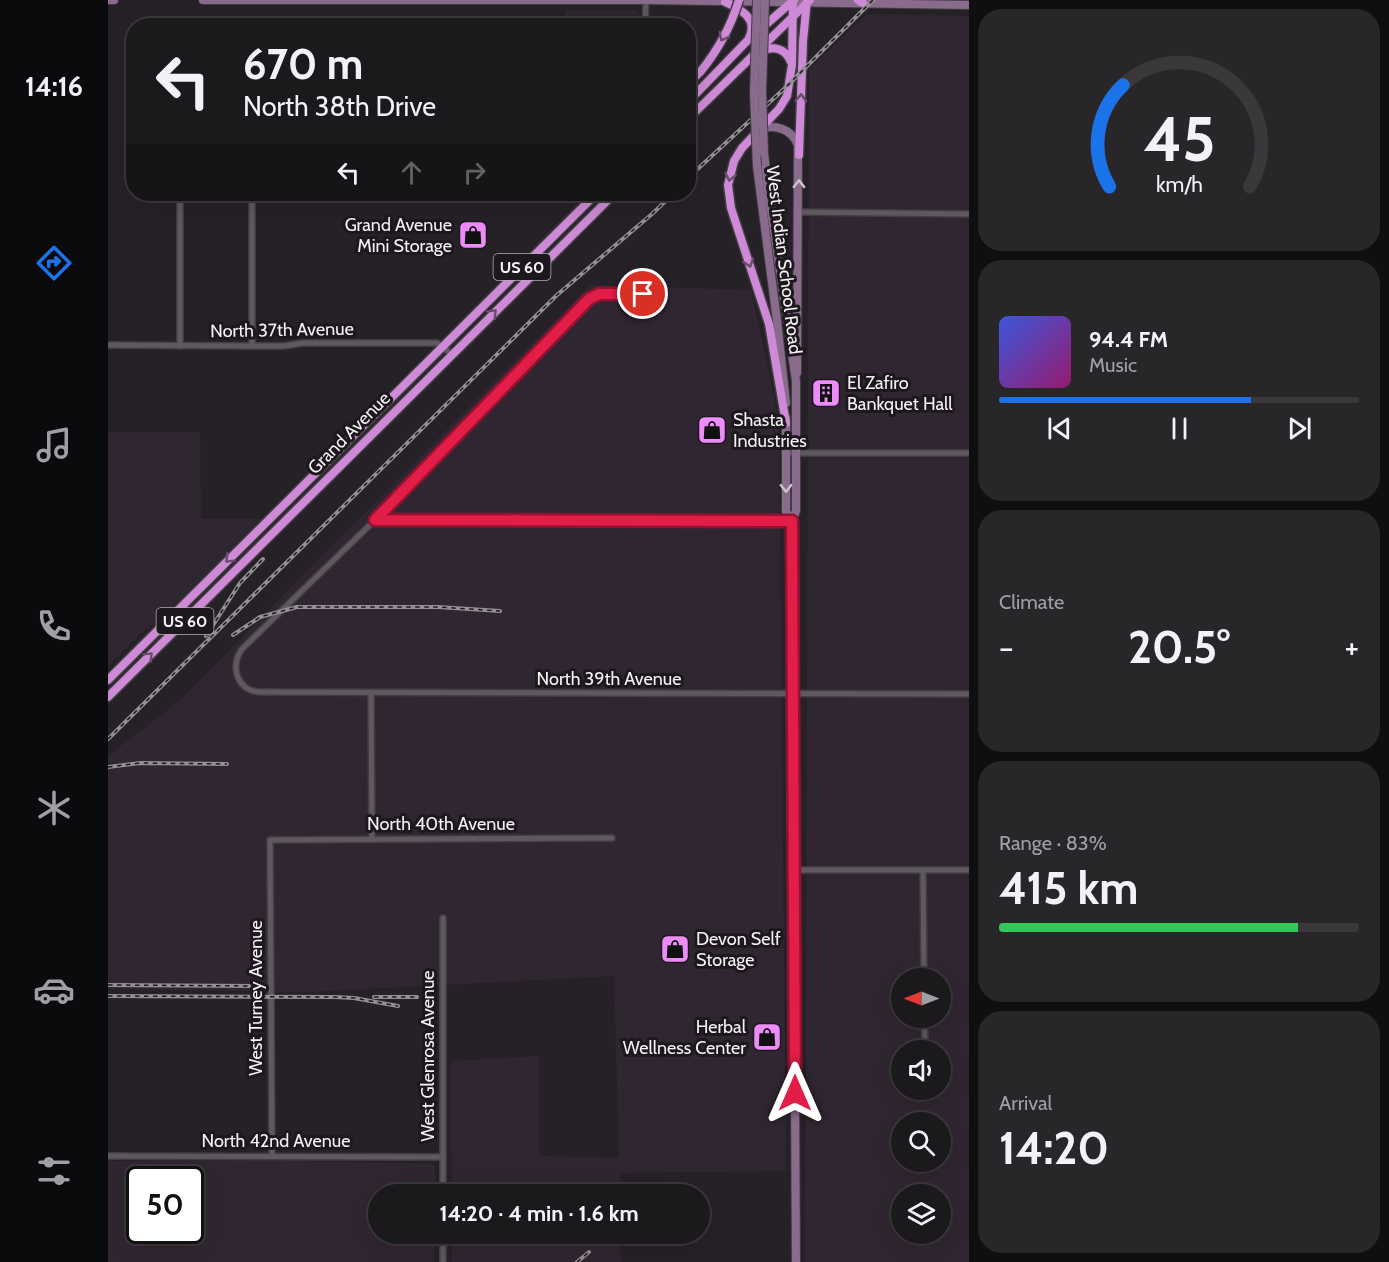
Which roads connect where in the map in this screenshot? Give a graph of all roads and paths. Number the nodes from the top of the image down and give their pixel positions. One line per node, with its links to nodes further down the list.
1 (108, 0): 2 (main road)
2 (114, 0)
3 (203, 0): 4 (main road)
4 (277, 0): 5 (main road)
5 (449, 0): 6 (main road)
6 (646, 0): 10 (main road); 17 (street)
7 (739, 0): 21 (highway, one-way to 21, bridge)
8 (757, 0): 41 (main road, West Indian School Road, bridge)
9 (765, 0): 40 (main road, West Indian School Road, bridge)
10 (691, 1): 13 (main road)
11 (793, 1): 12 (main road); 13 (main road); 16 (highway); 18 (highway)
12 (808, 1): 14 (main road); 16 (highway); 25 (highway, one-way to 12)
13 (725, 2): 18 (highway)
14 (861, 2): 15 (main road)
15 (969, 5)
16 (793, 16): 19 (highway); 20 (highway)
17 (645, 18)
18 (748, 40): 22 (highway)
19 (750, 58): 20 (highway); 23 (highway)
20 (792, 65): 24 (highway)
21 (696, 75)
22 (696, 95)
23 (696, 112)
24 (757, 131): 25 (main road); 41 (highway, one-way to 41)
25 (799, 155): 30 (main road, one-way to 25)
26 (180, 201): 36 (street)
27 (252, 201): 37 (street)
28 (588, 201): 32 (highway, Grand Avenue / US 60)
29 (607, 201): 33 (highway, Grand Avenue / US 60)
30 (798, 212): 31 (street); 40 (main road)
31 (969, 213)
32 (573, 215): 33 (highway); 38 (highway, Grand Avenue / US 60)
33 (576, 230): 39 (highway, Grand Avenue / US 60, one-way to 33)
34 (643, 294): 46 (street)
35 (108, 345): 36 (street, North 37th Avenue)
36 (180, 346): 37 (street, North 37th Avenue)
37 (252, 346): 38 (street, North 37th Avenue)
38 (443, 346): 39 (street); 45 (highway, Grand Avenue / US 60)
39 (452, 354): 48 (highway, Grand Avenue / US 60)
40 (796, 381): 43 (main road, West Indian School Road)
41 (786, 423): 42 (main road, West Indian School Road)
42 (786, 453): 43 (street); 47 (main road, West Indian School Road, one-way to 47)
43 (796, 453): 44 (street); 47 (main road, West Indian School Road)
44 (969, 453)
45 (271, 518): 48 (highway); 49 (highway, Grand Avenue / US 60, one-way to 49)
46 (375, 520): 47 (street); 50 (street, North 39th Avenue)
47 (792, 521): 51 (main road, West Indian School Road)
48 (279, 526): 53 (highway, Grand Avenue / US 60, one-way to 48)
49 (108, 680)
50 (371, 693): 51 (street, North 39th Avenue); 54 (street)
51 (792, 694): 52 (street, North 39th Avenue); 57 (main road, West Indian School Road)
52 (969, 694)
53 (108, 697)
54 (372, 838): 55 (street, North 40th Avenue); 56 (street, North 40th Avenue)
55 (612, 838)
56 (270, 840): 65 (street, West Turney Avenue)
57 (792, 870): 58 (street); 70 (main road, West Indian School Road)
58 (923, 870): 59 (street); 61 (street)
59 (969, 870)
60 (443, 918): 66 (street, West Glenrosa Avenue)
61 (924, 968)
62 (924, 1028): 63 (street)
63 (925, 1040)
64 (108, 1156): 65 (street, North 42nd Avenue)
65 (272, 1156): 66 (street, North 42nd Avenue)
66 (443, 1157): 67 (street, West Glenrosa Avenue)
67 (443, 1184)
68 (443, 1244): 69 (street)
69 (443, 1262)
70 (796, 1262)

